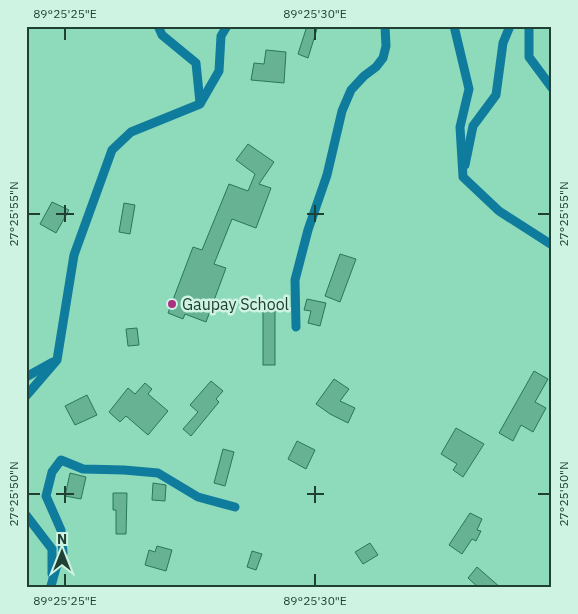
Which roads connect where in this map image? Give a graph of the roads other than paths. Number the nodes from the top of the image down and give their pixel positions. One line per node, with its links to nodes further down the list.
1 (158, 26): 8 (street)
2 (227, 26): 8 (street)
3 (385, 26): 11 (street)
4 (454, 26): 9 (street)
5 (510, 26): 9 (street)
6 (529, 26): 7 (street)
7 (552, 88)
8 (200, 104): 12 (street)
9 (463, 177): 10 (street)
10 (552, 245)
11 (296, 327)
12 (57, 360): 13 (street); 14 (street)
13 (26, 377)
14 (26, 396)
15 (235, 507): 17 (street)
16 (26, 516): 17 (street)
17 (51, 587)

